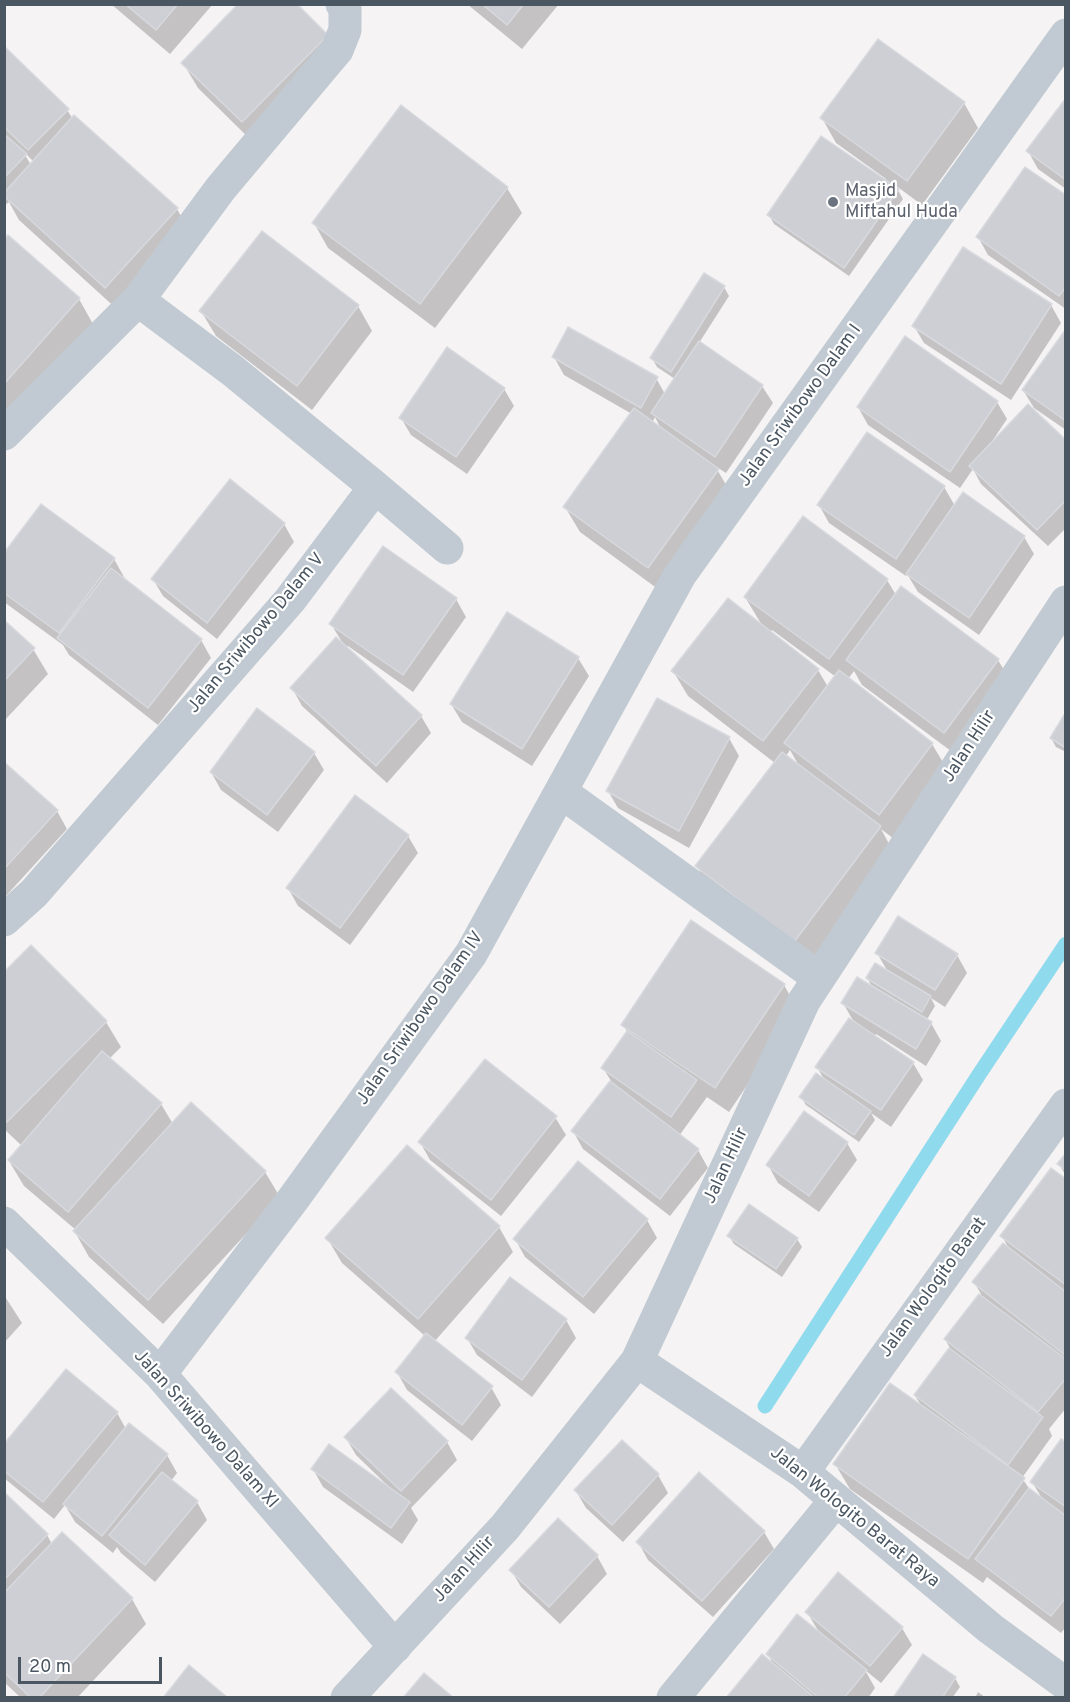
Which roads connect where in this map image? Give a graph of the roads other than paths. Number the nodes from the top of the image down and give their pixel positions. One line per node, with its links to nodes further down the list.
1 (342, 4): 3 (street)
2 (1065, 36): 8 (street, Jalan Sriwibowo Dalam I)
3 (138, 300): 4 (street); 5 (street)
4 (4, 435)
5 (375, 487): 6 (street); 9 (street, Jalan Sriwibowo Dalam V)
6 (447, 548)
7 (1065, 602): 10 (street, Jalan Hilir)
8 (561, 792): 10 (street); 14 (street, Jalan Sriwibowo Dalam IV)
9 (4, 920)
10 (818, 977): 13 (street, Jalan Hilir)
11 (1065, 1105): 15 (street, Jalan Wologito Barat)
12 (4, 1223): 14 (street, Jalan Sriwibowo Dalam XI)
13 (637, 1361): 15 (street, Jalan Wologito Barat Raya); 17 (street, Jalan Hilir)
14 (160, 1374): 17 (street, Jalan Sriwibowo Dalam XI)
15 (803, 1472): 16 (street, Jalan Wologito Barat Raya)
16 (836, 1500): 18 (street, Jalan Wologito Barat Raya); 20 (street)
17 (394, 1647): 19 (street, Jalan Hilir)
18 (1065, 1684)
19 (347, 1698)
20 (673, 1698)

